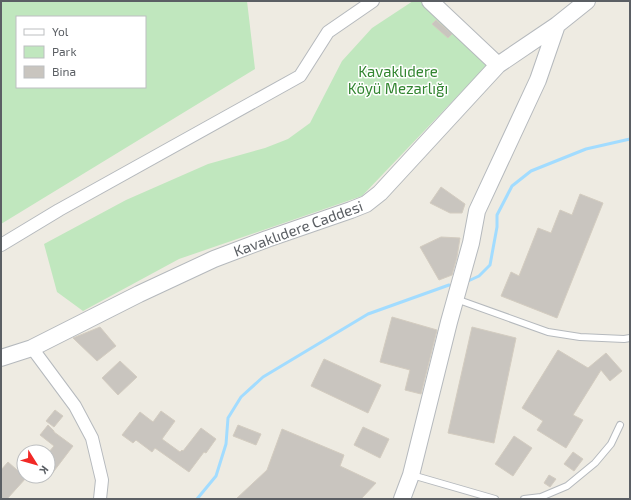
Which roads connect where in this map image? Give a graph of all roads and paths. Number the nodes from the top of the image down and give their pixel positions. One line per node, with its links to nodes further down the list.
1 (373, 1): 6 (street)
2 (430, 1): 5 (street)
3 (587, 1): 4 (street, Kavaklıdere Caddesi)
4 (557, 25): 5 (street, Kavaklıdere Caddesi); 7 (street)
5 (498, 65): 9 (street, Kavaklıdere Caddesi)
6 (1, 245)
7 (455, 298): 8 (lane); 12 (street)
8 (630, 338)
9 (32, 348): 10 (street, Kavaklıdere Caddesi); 13 (street)
10 (1, 358)
11 (620, 424): 16 (lane)
12 (411, 475): 14 (street); 15 (lane)
13 (100, 499)
14 (402, 499)
15 (495, 499)
16 (524, 499)

